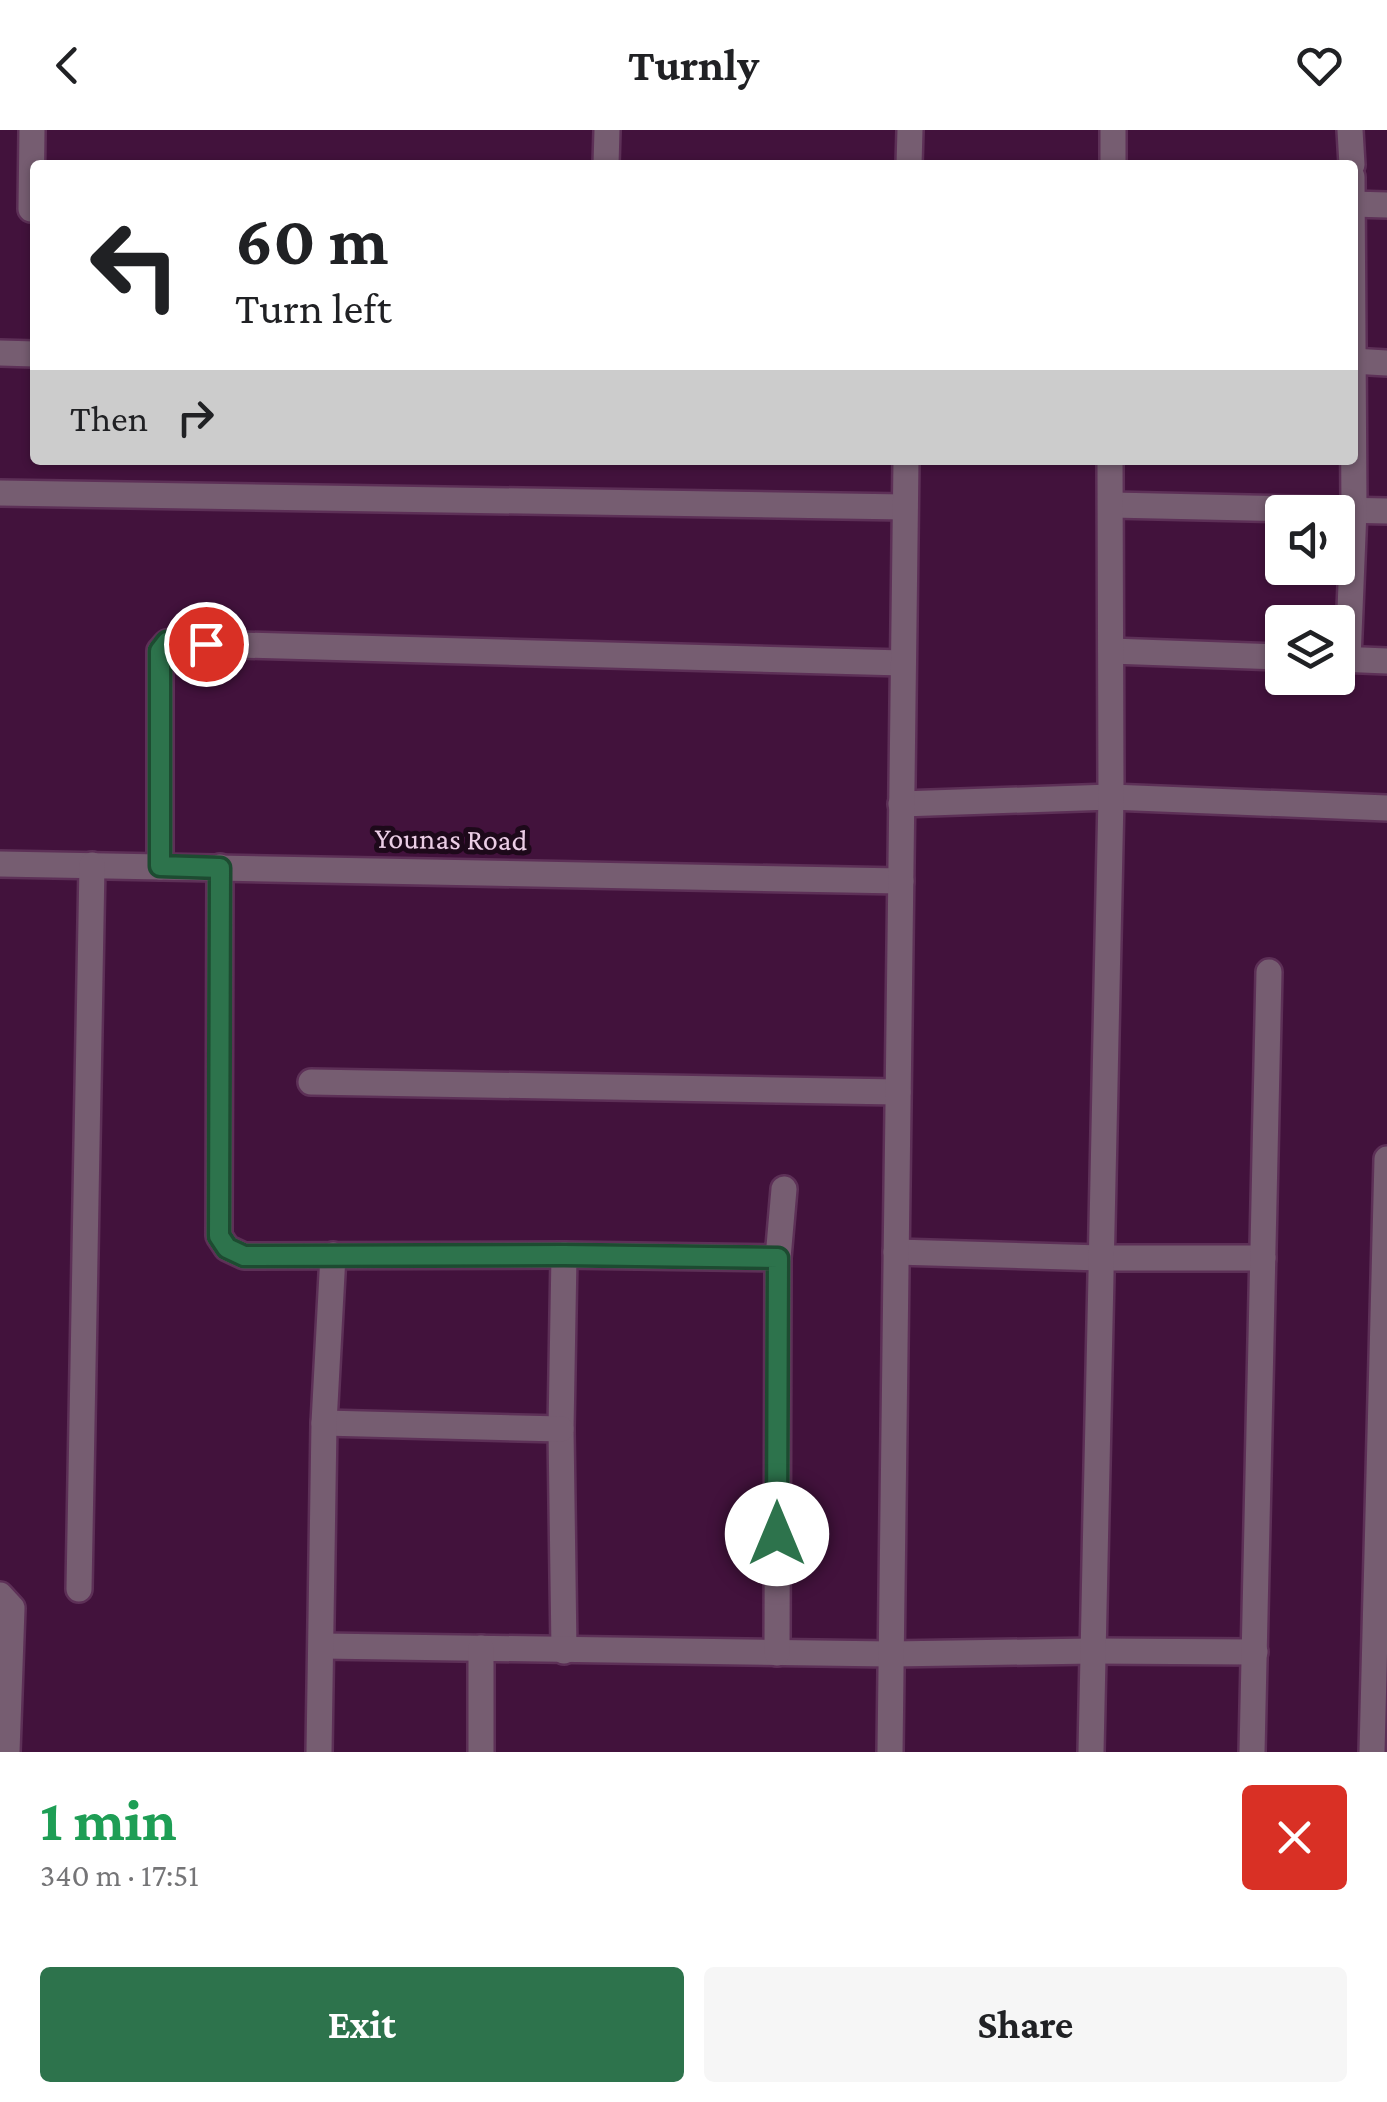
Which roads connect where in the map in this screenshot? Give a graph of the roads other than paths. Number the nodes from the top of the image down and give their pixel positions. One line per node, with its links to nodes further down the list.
1 (32, 130): 6 (street)
2 (607, 130): 7 (street)
3 (910, 130): 8 (street)
4 (1113, 130): 9 (street)
5 (1350, 130): 10 (street)
6 (32, 160)
7 (606, 160)
8 (909, 160)
9 (1113, 160)
10 (1352, 160)
11 (1358, 204): 12 (street)
12 (1387, 205)
13 (0, 353): 14 (street)
14 (30, 354)
15 (1358, 362): 16 (street)
16 (1387, 362)
17 (906, 465): 23 (street)
18 (1110, 465): 22 (street)
19 (1354, 465): 21 (street)
20 (0, 493): 23 (street)
21 (1354, 495)
22 (1112, 505): 24 (street); 27 (street)
23 (905, 506): 31 (street)
24 (1265, 508)
25 (1355, 510): 26 (street)
26 (1387, 511)
27 (1111, 651): 28 (street); 32 (street)
28 (1265, 656)
29 (1355, 660): 30 (street)
30 (1387, 661)
31 (903, 662): 33 (street); 37 (street)
32 (1111, 797): 33 (street); 34 (street); 50 (street)
33 (901, 804): 39 (street)
34 (1387, 808)
35 (0, 864): 36 (street, Younas Road)
36 (92, 866): 37 (street, Younas Road); 54 (street)
37 (160, 866): 38 (street, Younas Road)
38 (220, 868): 39 (street, Younas Road); 47 (street)
39 (900, 880): 42 (street)
40 (1269, 972): 51 (street)
41 (311, 1082): 42 (street)
42 (898, 1092): 46 (street)
43 (1387, 1159): 45 (street)
44 (784, 1189): 49 (street)
45 (1386, 1222): 70 (street)
46 (896, 1252): 50 (street); 62 (street)
47 (332, 1255): 48 (street); 52 (street)
48 (564, 1255): 49 (street); 53 (street)
49 (778, 1258): 61 (street)
50 (1102, 1258): 51 (street); 59 (street)
51 (1263, 1258): 60 (street)
52 (324, 1423): 53 (street); 56 (street)
53 (561, 1429): 58 (street)
54 (79, 1589)
55 (0, 1595): 63 (street)
56 (322, 1646): 57 (street); 65 (street)
57 (481, 1648): 58 (street); 66 (street)
58 (564, 1651): 61 (street)
59 (1093, 1651): 60 (street); 62 (street); 68 (street)
60 (1255, 1652): 69 (street)
61 (777, 1653): 62 (street)
62 (891, 1654): 67 (street)
63 (4, 1696): 64 (street)
64 (7, 1752)
65 (318, 1752)
66 (482, 1752)
67 (890, 1752)
68 (1091, 1752)
69 (1252, 1752)
70 (1372, 1752)

